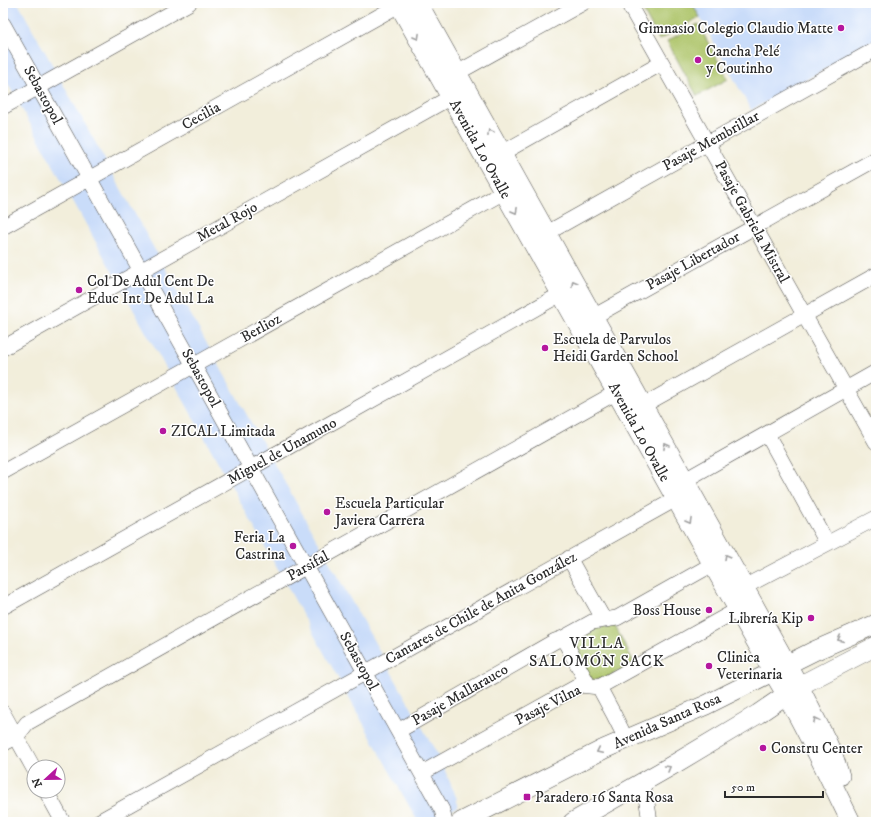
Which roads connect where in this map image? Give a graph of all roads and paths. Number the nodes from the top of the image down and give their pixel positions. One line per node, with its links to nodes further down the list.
1 (189, 3): 10 (street)
2 (418, 3): 9 (main road, Avenida Lo Ovalle)
3 (583, 3): 9 (street)
4 (628, 3): 8 (street, Pasaje Gabriela Mistral)
5 (399, 4): 11 (main road, Avenida Lo Ovalle, one-way to 11); 16 (street, Cecilia)
6 (3, 24): 10 (street, Sebastopol)
7 (876, 49): 13 (street, Pasaje Membrillar)
8 (662, 63): 13 (street, Pasaje Gabriela Mistral); 14 (street)
9 (457, 73): 14 (main road, Avenida Lo Ovalle, one-way to 9)
10 (38, 87): 12 (street); 16 (street, Sebastopol)
11 (451, 97): 17 (main road, Avenida Lo Ovalle); 21 (street, Metal Rojo)
12 (3, 107)
13 (707, 143): 19 (street, Pasaje Gabriela Mistral); 20 (street, Pasaje Membrillar)
14 (502, 153): 17 (main road, Avenida Lo Ovalle)
15 (876, 159): 19 (street, Pasaje Libertador)
16 (89, 178): 18 (street, Cecilia); 21 (street, Sebastopol)
17 (512, 187): 20 (main road, Avenida Lo Ovalle); 23 (main road, Avenida Lo Ovalle, one-way to 23); 27 (street, Berlioz)
18 (3, 227)
19 (754, 227): 24 (street, Pasaje Gabriela Mistral); 25 (street, Pasaje Libertador)
20 (547, 233): 25 (main road, Avenida Lo Ovalle, one-way to 20)
21 (141, 270): 26 (street, Metal Rojo); 27 (street, Sebastopol)
22 (876, 275): 24 (street)
23 (562, 294): 30 (main road, Avenida Lo Ovalle); 34 (street, Miguel de Unamuno)
24 (804, 315): 29 (street, Pasaje Gabriela Mistral); 31 (street)
25 (593, 317): 31 (main road, Avenida Lo Ovalle)
26 (3, 348)
27 (194, 365): 34 (street, Sebastopol); 35 (street, Berlioz)
28 (876, 372): 29 (street)
29 (846, 389): 32 (street); 33 (street, Pasaje Gabriela Mistral)
30 (617, 392): 31 (main road, Avenida Lo Ovalle); 42 (street, Parsifal)
31 (636, 410): 36 (main road, Avenida Lo Ovalle, one-way to 31); 37 (main road, Avenida Lo Ovalle)
32 (767, 434): 36 (street); 39 (street)
33 (876, 442)
34 (251, 468): 42 (street, Sebastopol); 44 (street, Miguel de Unamuno)
35 (3, 472)
36 (684, 480): 43 (main road, Avenida Lo Ovalle, one-way to 36)
37 (676, 498): 40 (street, Cantares de Chile de Anita González); 41 (main road, Avenida Lo Ovalle, one-way to 41)
38 (876, 518): 39 (street)
39 (827, 543): 43 (street)
40 (570, 558): 46 (street); 51 (street, Cantares de Chile de Anita González)
41 (713, 564): 45 (main road, Avenida Lo Ovalle); 46 (street, Pasaje Mallarauco)
42 (306, 567): 51 (street, Sebastopol); 56 (street, Parsifal)
43 (744, 586): 50 (main road, Avenida Lo Ovalle)
44 (3, 607)
45 (738, 610): 50 (main road, Avenida Lo Ovalle); 52 (street, Pasaje Vilna)
46 (604, 620): 48 (street, Pasaje Mallarauco)
47 (876, 624): 50 (main road, Avenida Santa Rosa, one-way to 50)
48 (563, 638): 52 (street); 55 (street, Pasaje Mallarauco)
49 (876, 646): 53 (main road)
50 (780, 669): 53 (main road, Avenida Lo Ovalle); 57 (main road, Avenida Santa Rosa)
51 (365, 672): 55 (street, Sebastopol); 65 (street, Cantares de Chile de Anita González)
52 (594, 686): 57 (street); 60 (street, Pasaje Vilna)
53 (793, 691): 61 (main road, one-way to 53); 68 (main road, Avenida Lo Ovalle)
54 (3, 713): 56 (street)
55 (398, 730): 60 (street, Sebastopol)
56 (16, 737): 58 (street, Parsifal); 59 (street)
57 (626, 739): 63 (main road, Avenida Santa Rosa, one-way to 63)
58 (3, 744)
59 (28, 759)
60 (422, 773): 63 (street, Sebastopol)
61 (642, 783): 66 (main road); 67 (street)
62 (50, 799): 64 (street)
63 (450, 821)
64 (63, 822)
65 (98, 822)
66 (573, 822)
67 (650, 822)
68 (851, 822)

